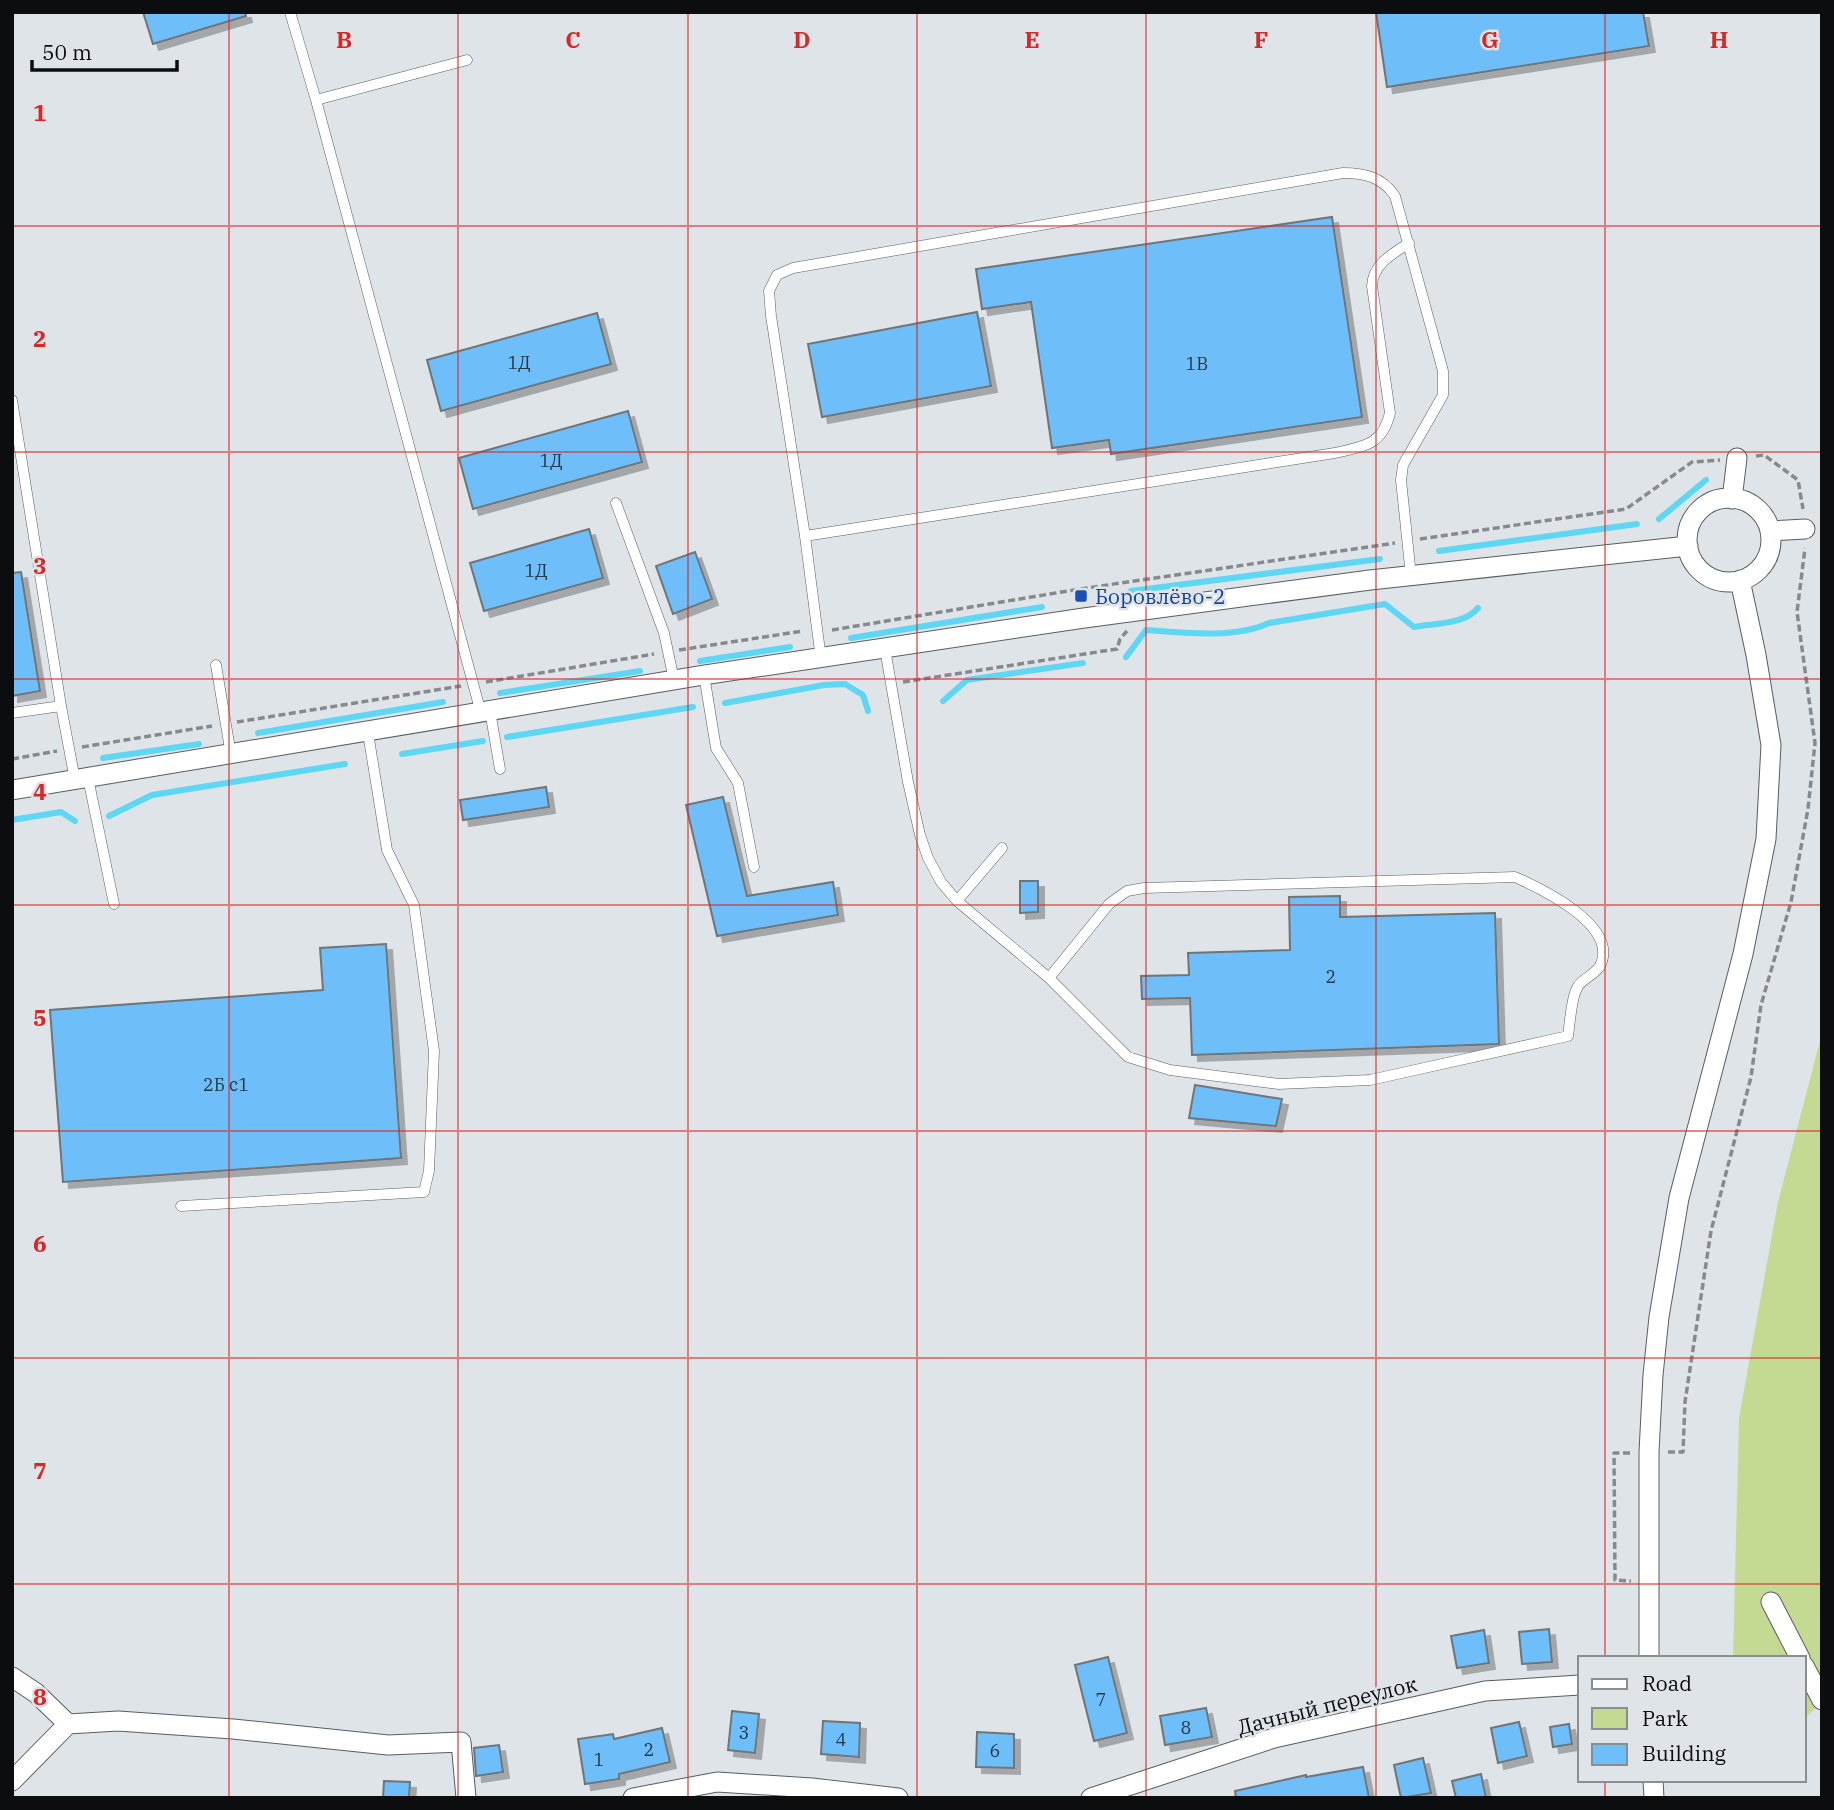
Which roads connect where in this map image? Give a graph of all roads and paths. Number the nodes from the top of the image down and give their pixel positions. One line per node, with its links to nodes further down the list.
1 (290, 12): 3 (lane)
2 (467, 60): 3 (lane)
3 (316, 100): 26 (lane)
4 (1409, 243): 11 (lane); 11 (lane); 12 (lane)
5 (12, 401): 28 (lane)
6 (1737, 458): 7 (street); 9 (path); 12 (path)
7 (1732, 499): 10 (street); 13 (street)
8 (616, 502): 21 (lane)
9 (1805, 529): 10 (street); 46 (path)
10 (1770, 531): 15 (street)
11 (805, 536): 19 (lane)
12 (1407, 541): 14 (lane); 16 (path)
13 (1688, 546): 14 (street); 15 (street)
14 (1411, 576): 20 (street)
15 (1740, 580): 49 (street)
16 (1091, 587): 17 (path); 19 (path)
17 (1092, 596)
18 (1130, 628): 27 (path)
19 (818, 632): 21 (path); 22 (lane)
20 (885, 649): 22 (street); 27 (lane)
21 (668, 651): 25 (lane); 26 (path)
22 (821, 659): 24 (street)
23 (216, 665): 31 (lane)
24 (704, 676): 25 (street); 40 (lane)
25 (674, 680): 29 (street)
26 (472, 684): 29 (lane); 31 (path)
27 (891, 684): 41 (lane)
28 (61, 706): 30 (lane); 33 (lane)
29 (485, 712): 32 (street); 36 (lane)
30 (12, 713)
31 (226, 724): 33 (path); 34 (lane)
32 (368, 733): 34 (street); 44 (lane)
33 (69, 749): 35 (path); 37 (lane)
34 (231, 755): 37 (street)
35 (12, 759)
36 (499, 769)
37 (82, 779): 38 (street); 42 (lane)
38 (12, 790)
39 (1002, 848): 41 (lane)
40 (754, 867)
41 (957, 901): 43 (lane)
42 (114, 904)
43 (1049, 978): 43 (lane)
44 (181, 1206)
45 (1639, 1452): 47 (path)
46 (1659, 1452)
47 (1636, 1581)
48 (1770, 1602): 50 (street)
49 (1649, 1656)
50 (1799, 1656)
51 (1806, 1670): 54 (street)
52 (12, 1678): 55 (street)
53 (1578, 1685): 60 (street, Дачный переулок)
54 (1822, 1700)
55 (68, 1724): 56 (street); 57 (street)
56 (12, 1781)
57 (466, 1798)
58 (633, 1798): 59 (street)
59 (898, 1798)
60 (1091, 1798)

